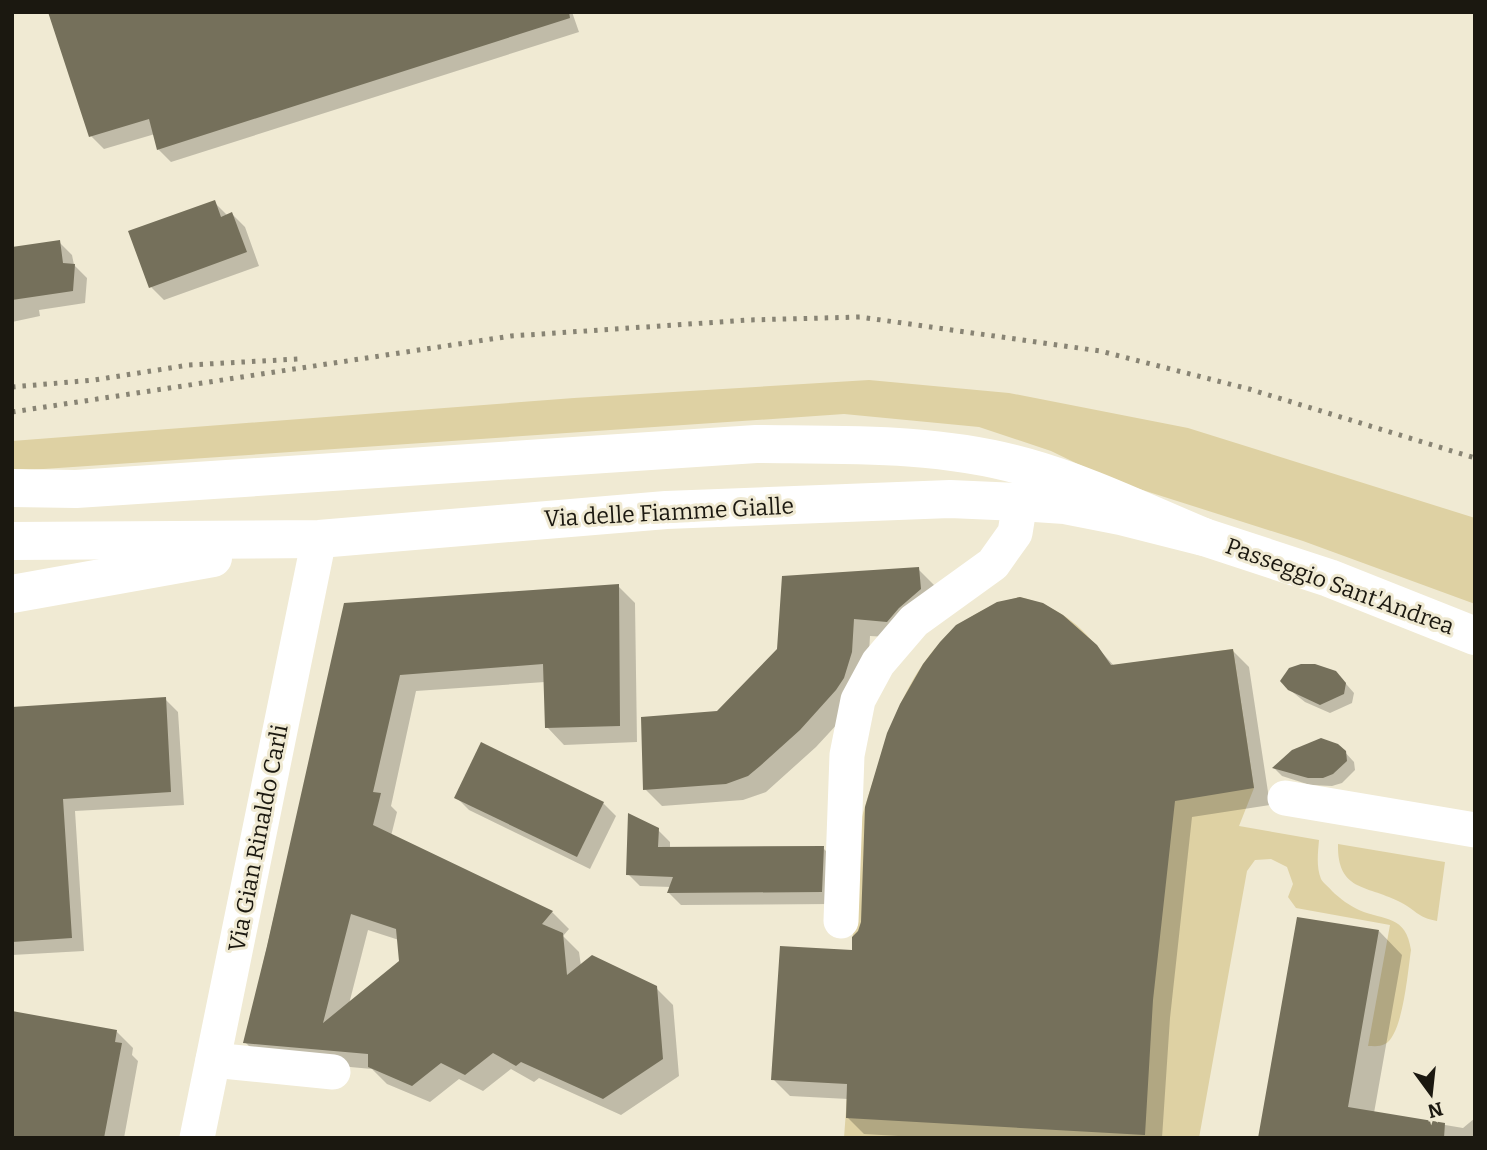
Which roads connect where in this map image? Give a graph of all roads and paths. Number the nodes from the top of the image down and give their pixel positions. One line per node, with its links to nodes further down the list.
1 (18, 489): 3 (main road)
2 (1020, 502): 3 (main road, Via delle Fiamme Gialle); 4 (main road, Via delle Fiamme Gialle); 10 (street)
3 (1204, 537): 7 (main road, Passeggio Sant'Andrea)
4 (319, 539): 5 (main road, Via delle Fiamme Gialle); 6 (main road, Via delle Fiamme Gialle); 11 (street, Via Gian Rinaldo Carli)
5 (12, 541)
6 (12, 594)
7 (1475, 636)
8 (1285, 798): 9 (street)
9 (1475, 830)
10 (841, 921)
11 (213, 1060): 12 (street); 13 (street, Via Gian Rinaldo Carli)
12 (333, 1072)
13 (197, 1138)

